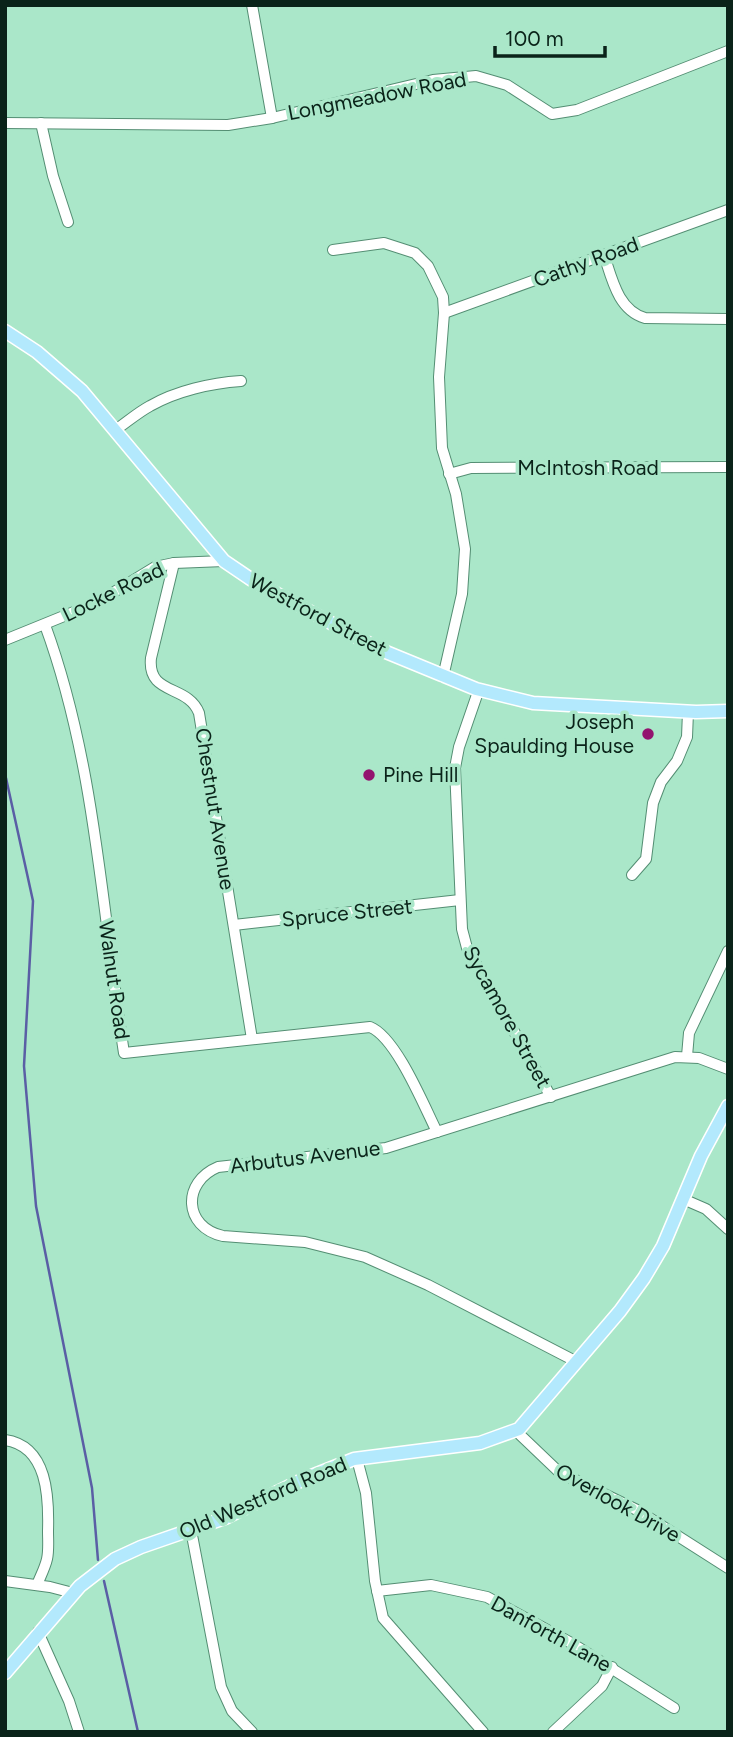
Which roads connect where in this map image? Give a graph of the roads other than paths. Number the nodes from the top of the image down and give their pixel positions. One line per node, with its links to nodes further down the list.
1 (252, 5): 3 (street)
2 (728, 51): 3 (street, Longmeadow Road)
3 (272, 118): 5 (street, Longmeadow Road)
4 (5, 123): 5 (street, Longmeadow Road)
5 (41, 123): 7 (street)
6 (728, 211): 9 (street, Cathy Road)
7 (68, 222)
8 (333, 250): 10 (street)
9 (604, 255): 10 (street, Cathy Road); 11 (street)
10 (444, 313): 16 (street)
11 (728, 319)
12 (5, 331): 14 (main road, Westford Street)
13 (241, 381): 14 (street)
14 (114, 431): 17 (main road, Westford Street)
15 (728, 467): 16 (street, McIntosh Road)
16 (449, 474): 21 (street)
17 (224, 561): 18 (street, Locke Road); 21 (main road, Westford Street)
18 (174, 563): 19 (street, Locke Road); 27 (street, Chestnut Avenue)
19 (45, 625): 20 (street, Locke Road); 29 (street, Walnut Road)
20 (5, 640)
21 (443, 677): 22 (main road, Westford Street)
22 (479, 690): 24 (main road, Westford Street); 26 (street, Sycamore Street)
23 (728, 711): 24 (main road, Westford Street)
24 (688, 712): 25 (street)
25 (632, 875)
26 (460, 900): 27 (street, Spruce Street); 32 (street, Sycamore Street)
27 (234, 925): 29 (street, Chestnut Avenue)
28 (728, 951): 30 (street)
29 (252, 1039): 34 (street, Walnut Road)
30 (687, 1056): 31 (street); 32 (street, Arbutus Avenue)
31 (728, 1069)
32 (551, 1097): 34 (street, Arbutus Avenue)
33 (728, 1106): 35 (main road, Old Westford Road)
34 (437, 1132): 37 (street, Arbutus Avenue)
35 (683, 1199): 36 (street); 37 (main road, Old Westford Road)
36 (728, 1229)
37 (577, 1362): 38 (main road, Old Westford Road)
38 (515, 1430): 40 (main road, Old Westford Road); 42 (street, Overlook Drive)
39 (5, 1440): 44 (street)
40 (357, 1459): 41 (main road, Old Westford Road); 45 (street)
41 (191, 1530): 46 (main road, Old Westford Road); 52 (street)
42 (728, 1568)
43 (5, 1581): 44 (street)
44 (37, 1585): 46 (street)
45 (377, 1591): 48 (street, Danforth Lane); 53 (street)
46 (73, 1593): 47 (main road, Old Westford Road)
47 (38, 1632): 49 (main road, Old Westford Road); 51 (street)
48 (612, 1667): 50 (street, Danforth Lane); 54 (street)
49 (5, 1673)
50 (674, 1708)
51 (79, 1732)
52 (252, 1732)
53 (483, 1732)
54 (553, 1732)

